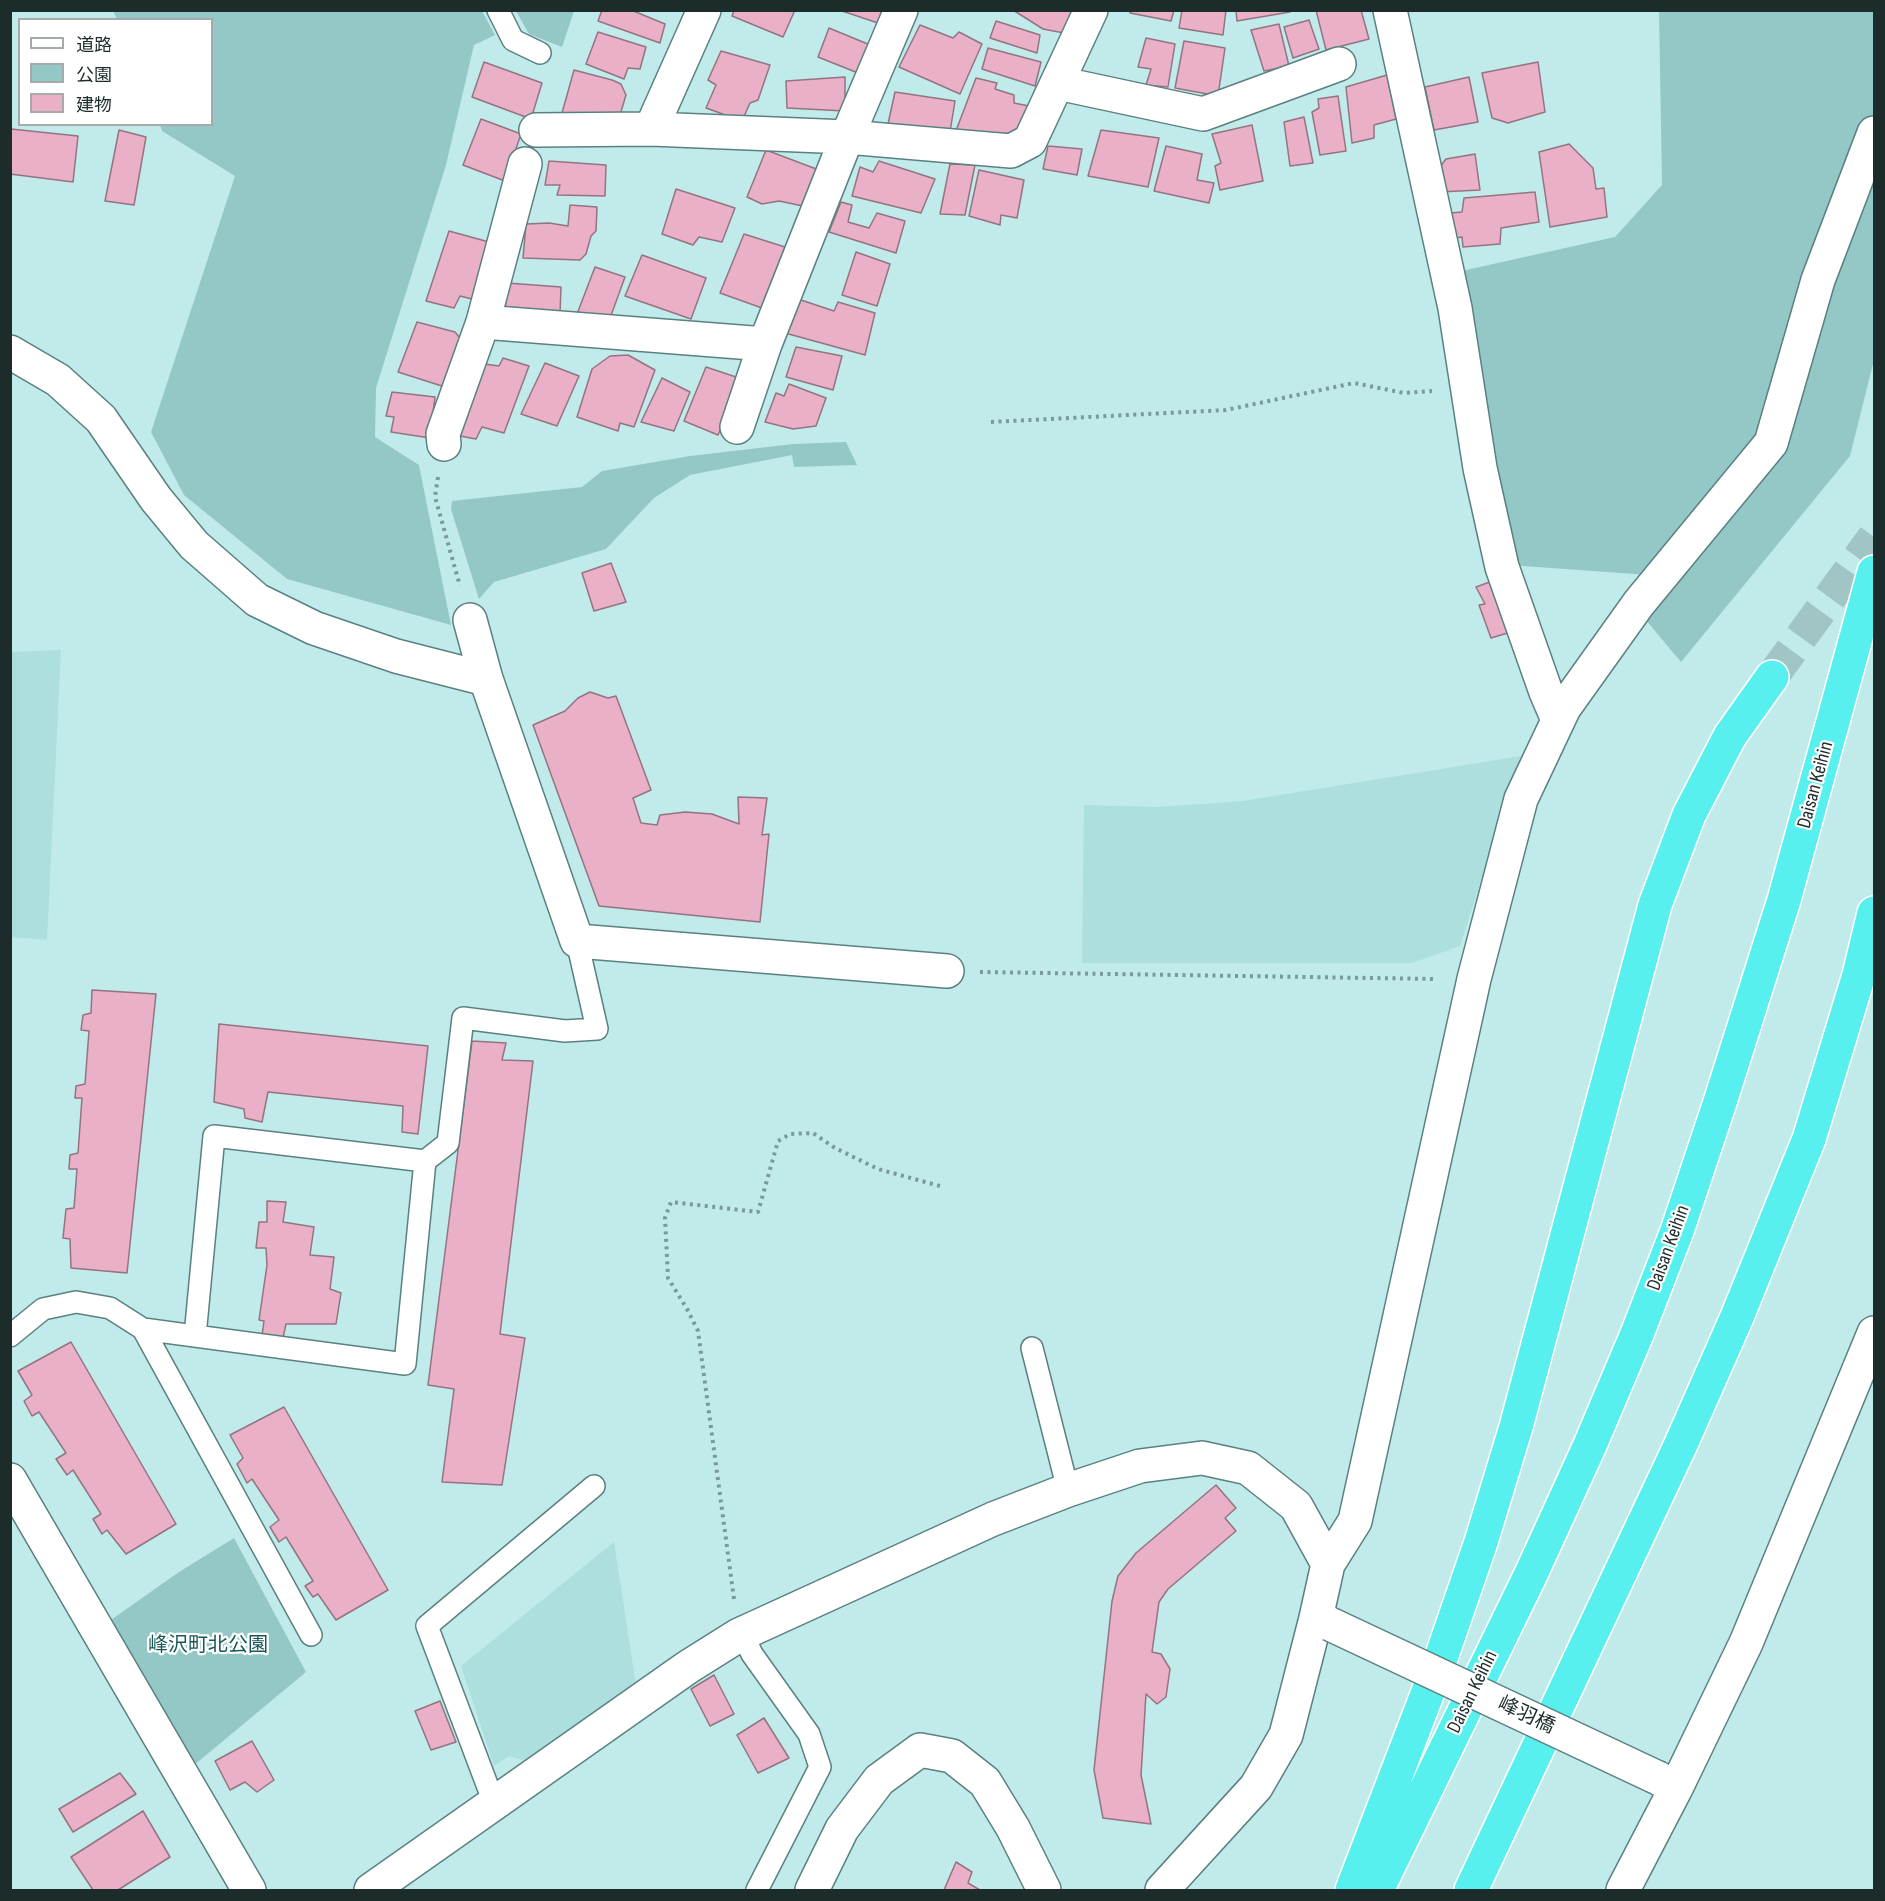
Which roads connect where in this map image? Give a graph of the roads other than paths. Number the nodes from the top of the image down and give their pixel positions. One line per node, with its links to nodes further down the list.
1 (498, 10): 6 (lane)
2 (704, 10): 9 (street)
3 (901, 10): 12 (street)
4 (1091, 10): 8 (street)
5 (1390, 10): 23 (street)
6 (540, 53)
7 (1339, 64): 8 (street)
8 (1058, 84): 12 (street)
9 (651, 129): 10 (street); 12 (street)
10 (536, 130)
11 (1875, 133): 23 (street)
12 (847, 137): 15 (street)
13 (525, 164): 14 (street)
14 (483, 322): 15 (street); 18 (street)
15 (765, 344): 17 (street)
16 (10, 352): 22 (street)
17 (737, 428)
18 (444, 444)
19 (1875, 572): 51 (highway, Daisan Keihin)
20 (470, 620): 22 (street)
21 (1772, 677): 50 (highway)
22 (486, 679): 25 (street)
23 (1558, 720): 38 (street)
24 (1875, 913): 29 (highway)
25 (577, 941): 26 (street); 28 (lane)
26 (947, 971)
27 (1875, 982): 29 (highway)
28 (425, 1161): 33 (lane); 33 (lane)
29 (1737, 1317): 52 (highway)
30 (143, 1329): 32 (lane); 33 (lane); 41 (lane)
31 (1875, 1333): 42 (street)
32 (10, 1336)
33 (195, 1336)
34 (1032, 1348): 37 (lane)
35 (10, 1480): 44 (street)
36 (594, 1486): 43 (lane)
37 (1068, 1490): 38 (street); 40 (street)
38 (1328, 1564): 39 (street)
39 (1323, 1621): 42 (street, 峰羽橋, bridge); 49 (street)
40 (741, 1634): 43 (street); 46 (lane)
41 (311, 1635)
42 (1667, 1783): 53 (street)
43 (494, 1803): 45 (street)
44 (249, 1890)
45 (371, 1890)
46 (757, 1890)
47 (812, 1890): 48 (street)
48 (1044, 1890)
49 (1162, 1890)
50 (1352, 1890)
51 (1377, 1890)
52 (1471, 1890)
53 (1623, 1890)

